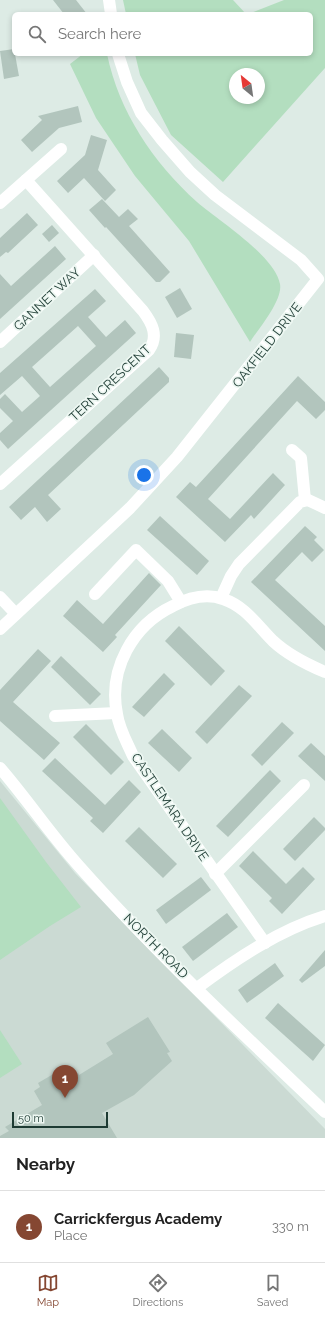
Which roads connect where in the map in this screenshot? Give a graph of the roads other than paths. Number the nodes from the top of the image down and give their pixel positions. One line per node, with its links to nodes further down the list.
1 (109, 0): 2 (street)
2 (111, 12)
3 (119, 56): 8 (street, OAKFIELD DRIVE)
4 (61, 149): 5 (street)
5 (26, 180): 6 (street); 7 (street, TERN CRESCENT)
6 (0, 203)
7 (94, 255): 9 (street, GANNET WAY); 11 (street, TERN CRESCENT)
8 (322, 280): 18 (street, OAKFIELD DRIVE)
9 (0, 342)
10 (292, 450): 12 (street)
11 (0, 484)
12 (305, 500): 13 (street); 16 (street)
13 (325, 508)
14 (95, 594): 17 (street)
15 (0, 597): 18 (street)
16 (221, 598): 17 (street, CASTLEMARA DRIVE); 20 (street, CASTLEMARA DRIVE)
17 (181, 602): 21 (street, CASTLEMARA DRIVE)
18 (16, 614): 19 (street, OAKFIELD DRIVE)
19 (0, 629)
20 (325, 672)
21 (116, 713): 22 (street); 25 (street, CASTLEMARA DRIVE)
22 (55, 716)
23 (0, 768): 28 (street, NORTH ROAD)
24 (304, 785): 25 (street, CASTLEMARA DRIVE)
25 (216, 874): 27 (street, CASTLEMARA DRIVE)
26 (325, 916): 27 (street)
27 (265, 943): 28 (street)
28 (196, 988): 29 (street, NORTH ROAD)
29 (325, 1112)

